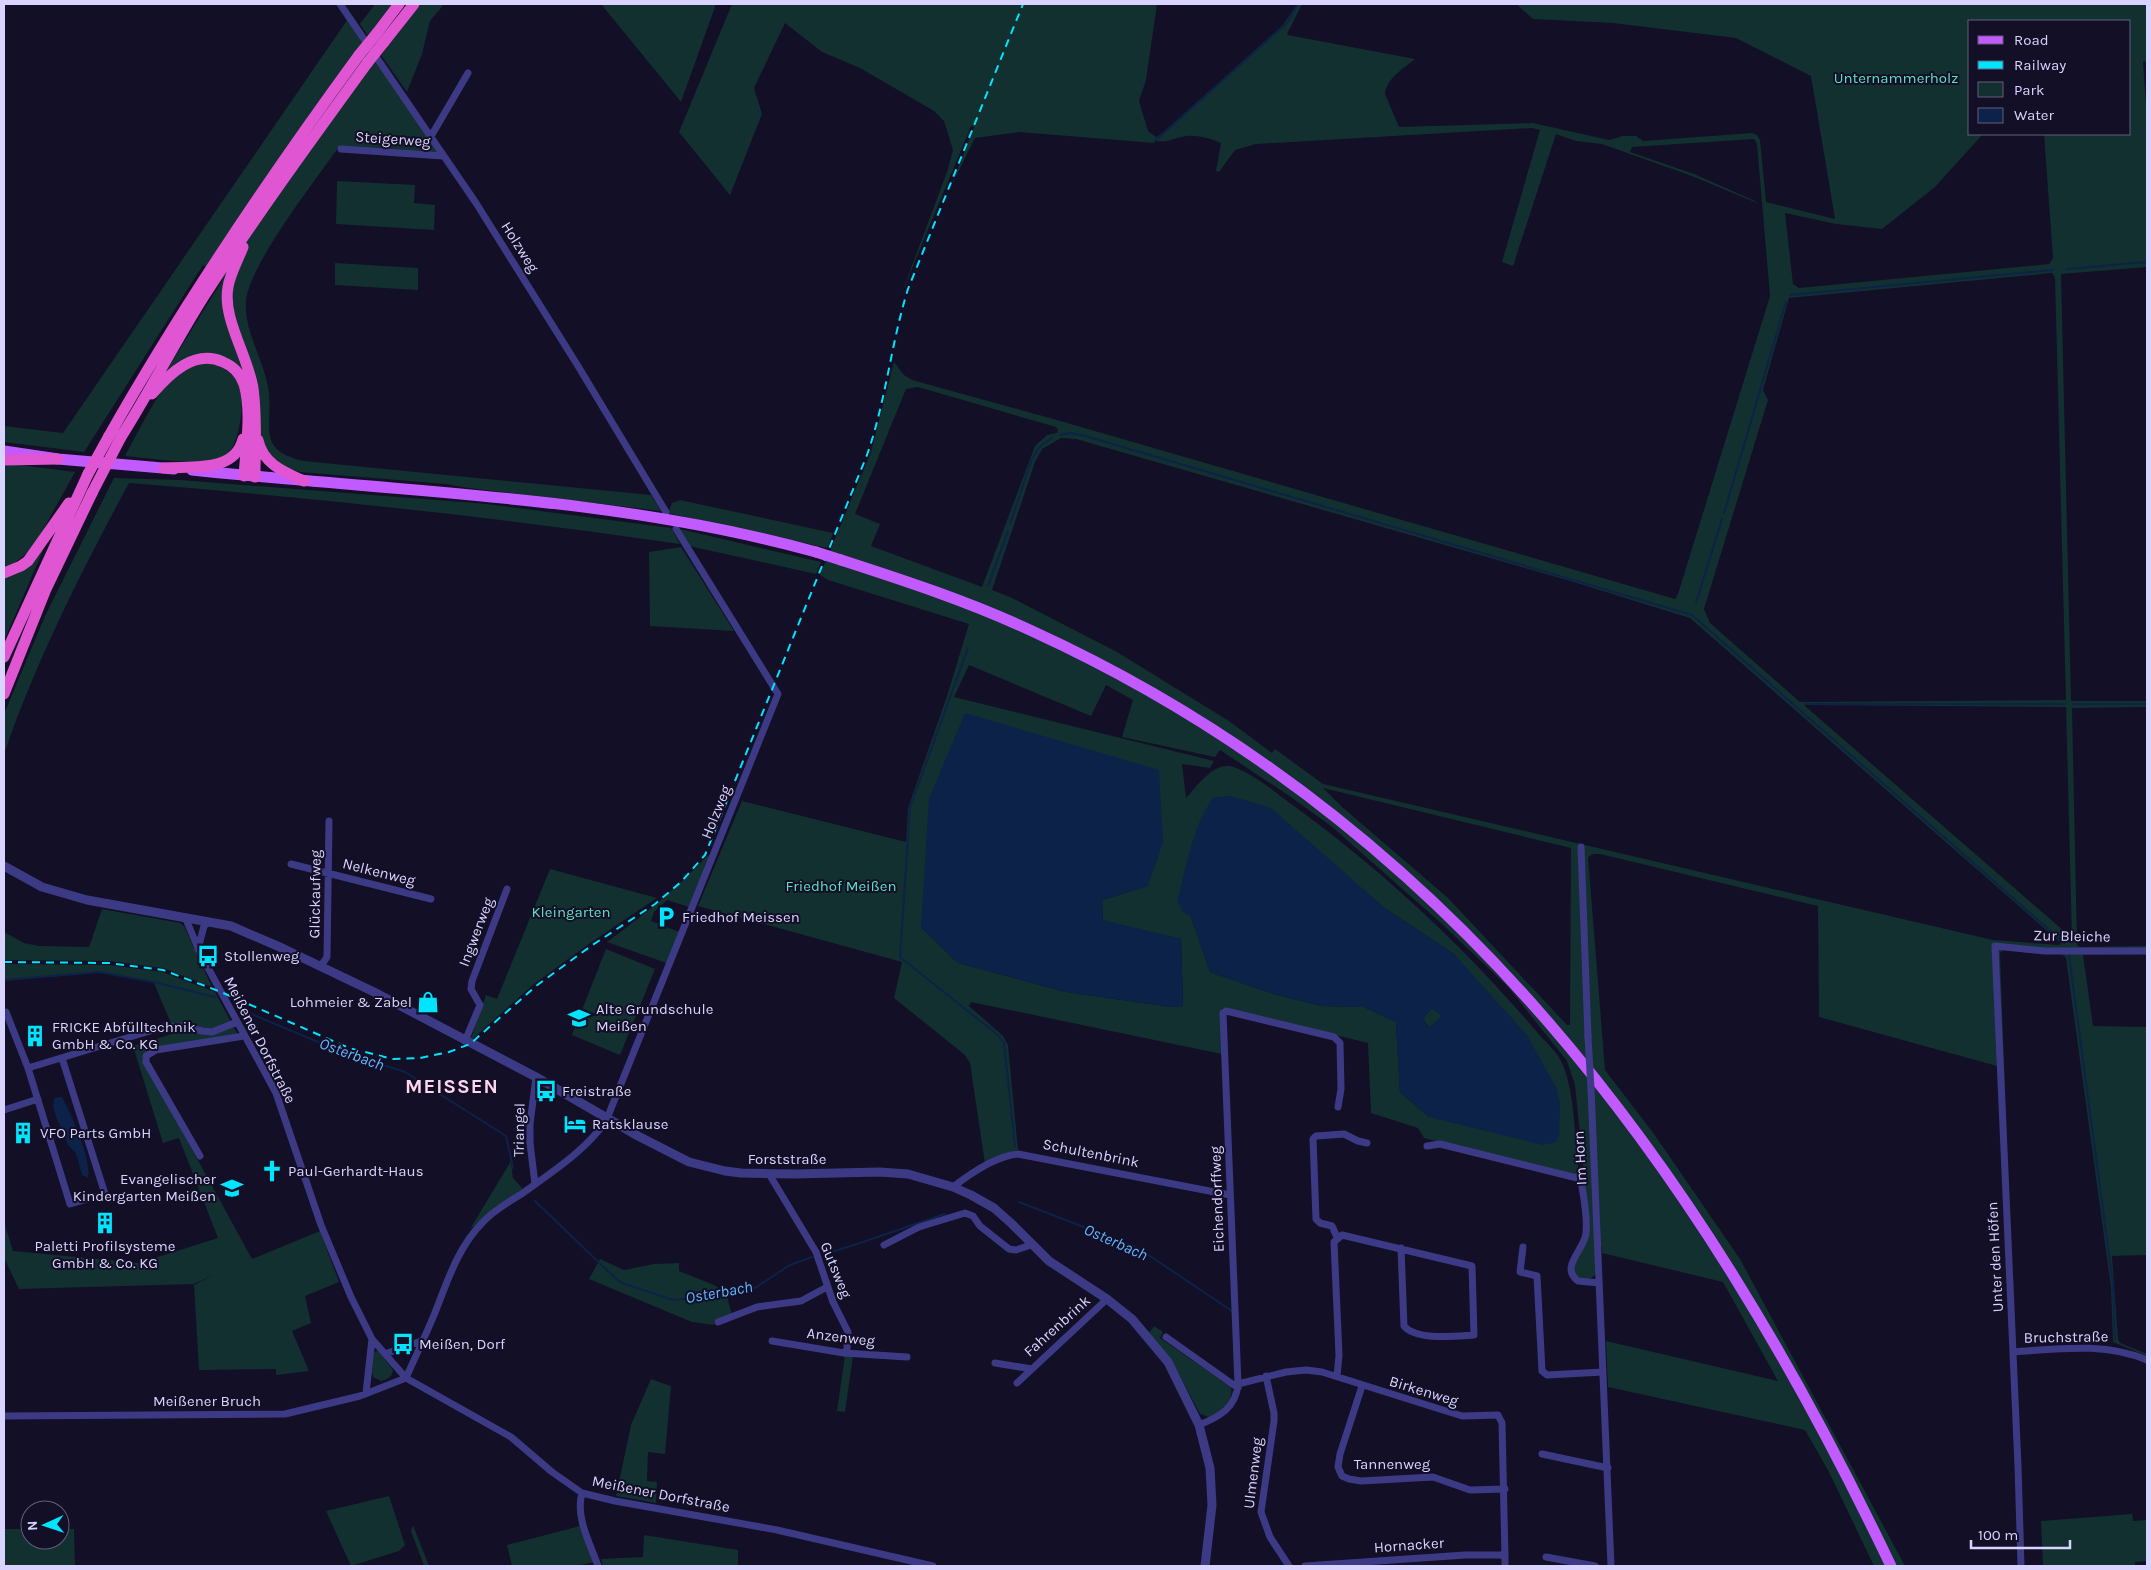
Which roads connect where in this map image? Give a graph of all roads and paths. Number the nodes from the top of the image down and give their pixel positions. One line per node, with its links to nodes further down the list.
1 (340, 4): 7 (street, Holzweg)
2 (399, 4): 4 (highway)
3 (414, 4): 4 (highway)
4 (380, 38): 5 (highway, bridge)
5 (364, 59): 10 (highway); 19 (highway, bridge)
6 (468, 73): 7 (street)
7 (430, 138): 9 (street, Holzweg)
8 (341, 149): 9 (street, Steigerweg)
9 (443, 156): 20 (street, Holzweg)
10 (250, 227): 11 (highway); 12 (highway)
11 (137, 412): 12 (highway); 24 (highway, bridge)
12 (251, 423): 16 (highway); 17 (highway); 18 (highway)
13 (4, 451): 14 (main road)
14 (58, 459): 15 (highway); 16 (main road)
15 (4, 460)
16 (164, 468): 17 (main road)
17 (249, 476): 18 (main road)
18 (304, 481): 100 (main road, bridge)
19 (79, 491): 22 (highway); 23 (highway)
20 (666, 512)
21 (676, 529): 48 (street, Holzweg)
22 (4, 573)
23 (4, 656)
24 (4, 694)
25 (329, 821): 29 (street, Glückaufweg)
26 (1581, 847): 61 (street, Im Horn, bridge)
27 (291, 864): 29 (street, Nelkenweg)
28 (4, 866): 32 (street)
29 (329, 873): 31 (street, Nelkenweg); 37 (street, Glückaufweg)
30 (507, 889): 41 (street, Ingwerweg)
31 (431, 899)
32 (184, 917): 33 (street, Forststraße); 35 (street, Meißener Dorfstraße)
33 (209, 922): 35 (street); 37 (street, Forststraße)
34 (1995, 946): 36 (street, Zur Bleiche); 69 (street, Unter den Höfen)
35 (198, 949): 39 (street, Meißener Dorfstraße)
36 (2147, 951)
37 (321, 966): 41 (street, Forststraße)
38 (6, 1012): 43 (street)
39 (237, 1022): 40 (street, Meißener Dorfstraße); 42 (street)
40 (244, 1036): 51 (street); 66 (street, Meißener Dorfstraße)
41 (465, 1041): 44 (street, Forststraße)
42 (62, 1058): 43 (street); 45 (street)
43 (28, 1068): 45 (street)
44 (536, 1077): 48 (street, Forststraße); 53 (street, Triangel)
45 (38, 1099): 47 (street)
46 (1338, 1107): 55 (street, Eichendorffweg)
47 (4, 1110)
48 (607, 1118): 52 (street, Forststraße); 53 (street)
49 (1367, 1142): 56 (street)
50 (1427, 1146): 61 (street)
51 (200, 1156)
52 (769, 1174): 54 (street, Forststraße); 62 (street, Gutsweg)
53 (535, 1184): 67 (street)
54 (953, 1187): 55 (street, Schultenbrink); 58 (street, Forststraße)
55 (1230, 1195): 81 (street, Eichendorffweg)
56 (1337, 1237): 59 (street); 78 (street)
57 (884, 1245): 58 (street)
58 (1031, 1245): 63 (street, Forststraße)
59 (1401, 1248): 59 (street)
60 (1523, 1248): 76 (street)
61 (1599, 1282): 76 (street, Im Horn)
62 (827, 1287): 64 (street); 70 (street, Gutsweg)
63 (1107, 1299): 75 (street, Fahrenbrink); 85 (street, Forststraße)
64 (718, 1322)
65 (1166, 1337): 81 (street)
66 (372, 1339): 71 (street, Meißener Dorfstraße); 83 (street)
67 (424, 1340): 71 (street); 79 (street)
68 (772, 1341): 70 (street, Anzenweg)
69 (2013, 1352): 73 (street, Bruchstraße); 101 (street, Unter den Höfen)
70 (844, 1353): 72 (street, Anzenweg)
71 (385, 1354): 79 (street, Meißener Dorfstraße)
72 (907, 1356)
73 (2147, 1360)
74 (995, 1364): 75 (street, Fahrenbrink)
75 (1032, 1369): 80 (street)
76 (1603, 1372): 87 (street, Im Horn)
77 (1266, 1376): 78 (street, Birkenweg); 81 (street, Birkenweg); 95 (street, Ulmenweg)
78 (1337, 1376): 82 (street, Birkenweg)
79 (406, 1378): 83 (street, Meißener Bruch); 89 (street, Meißener Dorfstraße)
80 (1017, 1383)
81 (1238, 1386): 85 (street)
82 (1362, 1386): 88 (street, Birkenweg); 88 (street, Tannenweg)
83 (366, 1393): 84 (street, Meißener Bruch)
84 (4, 1416)
85 (1199, 1425): 94 (street, Forststraße)
86 (1542, 1454): 87 (street)
87 (1608, 1468): 99 (street, Im Horn)
88 (1504, 1489): 90 (street, Birkenweg)
89 (582, 1493): 92 (street); 93 (street, Meißener Dorfstraße)
90 (1505, 1557): 96 (street, Hornacker); 97 (street)
91 (1546, 1557): 98 (street)
92 (598, 1566)
93 (934, 1566)
94 (1205, 1566)
95 (1289, 1566)
96 (1305, 1566)
97 (1505, 1566)
98 (1596, 1566)
99 (1611, 1566)
100 (1891, 1566)
101 (2021, 1566)

